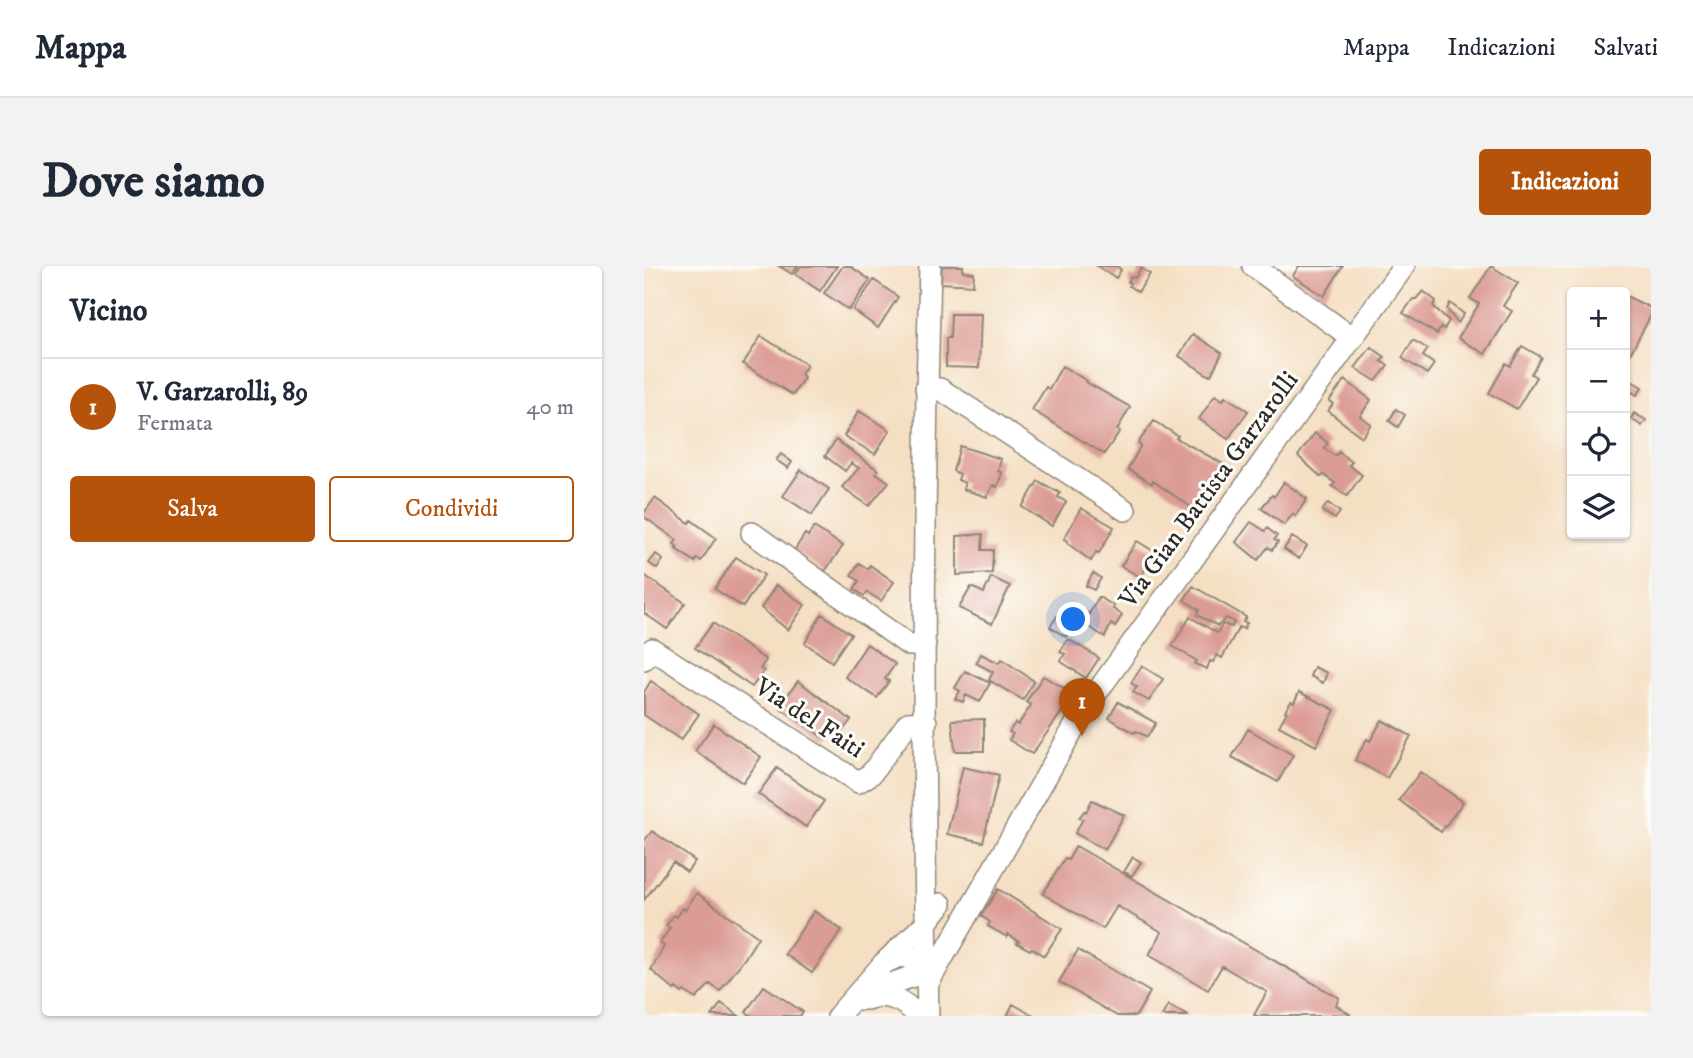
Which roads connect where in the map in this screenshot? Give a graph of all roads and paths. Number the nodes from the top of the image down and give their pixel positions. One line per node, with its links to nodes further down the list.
1 (930, 266): 5 (street)
2 (1253, 266): 4 (street)
3 (1404, 266): 4 (street, Via Gian Battista Garzarolli)
4 (1351, 337): 11 (street, Via Gian Battista Garzarolli)
5 (926, 389): 6 (street); 8 (street)
6 (1125, 510)
7 (752, 533): 8 (street)
8 (925, 645): 10 (street)
9 (647, 650): 10 (street, Via del Faiti)
10 (926, 722): 12 (street)
11 (981, 890): 12 (street); 13 (street, Via Gian Battista Garzarolli)
12 (933, 900): 14 (street)
13 (965, 923): 14 (street); 16 (street, Via Gian Battista Garzarolli)
14 (918, 929): 15 (street); 16 (street)
15 (884, 963): 16 (street); 17 (street)
16 (927, 978): 17 (street); 19 (street)
17 (842, 1012): 18 (street)
18 (917, 1016)
19 (928, 1016)

